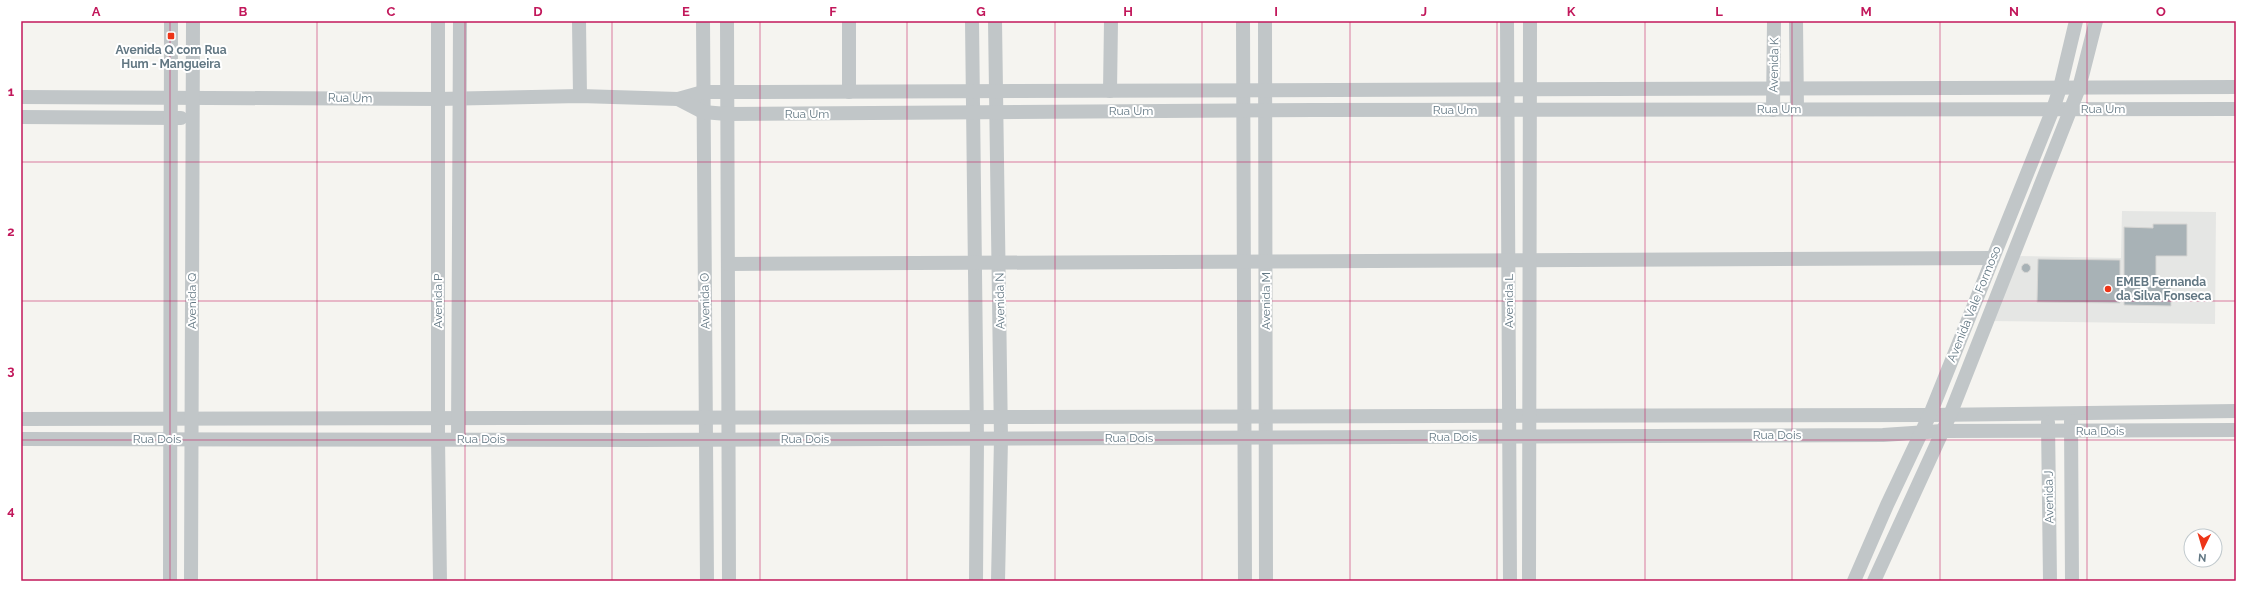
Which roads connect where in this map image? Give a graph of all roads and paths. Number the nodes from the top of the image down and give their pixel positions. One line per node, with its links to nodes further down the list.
1 (172, 21): 37 (street, Avenida Q)
2 (193, 21): 38 (street, Avenida Q)
3 (438, 21): 39 (street, Avenida P)
4 (460, 21): 40 (street, Avenida P)
5 (580, 21): 35 (street)
6 (704, 21): 31 (street, Avenida O)
7 (727, 21): 32 (street, Avenida O)
8 (849, 21): 33 (street)
9 (972, 21): 34 (street, Avenida N)
10 (995, 21): 27 (street, Avenida N)
11 (1111, 21): 28 (street)
12 (1243, 21): 29 (street, Avenida M)
13 (1265, 21): 30 (street, Avenida M)
14 (1506, 21): 25 (street, Avenida L)
15 (1530, 21): 26 (street, Avenida L)
16 (1774, 21): 21 (street, Avenida K)
17 (1796, 21): 22 (street, Avenida K)
18 (2076, 21): 23 (street, Avenida Vale Formoso)
19 (2096, 21): 24 (street, Avenida Vale Formoso)
20 (2236, 87): 24 (street, Rua Um)
21 (1774, 88): 22 (street, Rua Um); 26 (street, Rua Um); 48 (street, Avenida K)
22 (1797, 88): 23 (street, Rua Um); 42 (street, Avenida K)
23 (2060, 88): 24 (street, Rua Um); 43 (street, Avenida Vale Formoso)
24 (2079, 88): 44 (street, Avenida Vale Formoso)
25 (1507, 89): 26 (street, Rua Um); 30 (street, Rua Um); 46 (street, Avenida L)
26 (1531, 89): 47 (street, Avenida L)
27 (996, 91): 28 (street, Rua Um); 34 (street, Rua Um); 53 (street, Avenida N)
28 (1110, 91): 29 (street, Rua Um)
29 (1243, 91): 30 (street, Rua Um); 49 (street, Avenida M)
30 (1265, 91): 50 (street, Avenida M)
31 (703, 92): 32 (street, Rua Um); 41 (street, Rua Um); 51 (street, Avenida O)
32 (727, 92): 33 (street, Rua Um); 54 (street, Avenida O)
33 (849, 92): 34 (street, Rua Um)
34 (972, 92): 52 (street, Avenida N)
35 (580, 96): 40 (street, Rua Um); 41 (street, Rua Um)
36 (21, 97): 37 (street, Rua Um)
37 (171, 97): 38 (street, Rua Um); 56 (street, Avenida Q)
38 (193, 97): 39 (street, Rua Um); 57 (street, Avenida Q)
39 (438, 99): 40 (street, Rua Um); 64 (street, Avenida P)
40 (460, 99): 61 (street, Avenida P)
41 (678, 99): 51 (street, Rua Um)
42 (1797, 109): 43 (street, Rua Um); 48 (street, Rua Um)
43 (2053, 109): 44 (street, Rua Um); 60 (street, Avenida Vale Formoso)
44 (2071, 109): 45 (street, Rua Um); 74 (street, Avenida Vale Formoso)
45 (2236, 109)
46 (1508, 110): 47 (street, Rua Um); 50 (street, Rua Um); 62 (street, Avenida L)
47 (1530, 110): 48 (street, Rua Um); 63 (street, Avenida L)
48 (1773, 110)
49 (1243, 111): 50 (street, Rua Um); 53 (street, Rua Um); 66 (street, Avenida M)
50 (1266, 111): 65 (street, Avenida M)
51 (703, 112): 54 (street, Rua Um); 84 (street, Avenida O)
52 (973, 112): 53 (street, Rua Um); 54 (street, Rua Um); 67 (street, Avenida N)
53 (998, 112): 68 (street, Avenida N)
54 (727, 114): 69 (street, Avenida O)
55 (21, 118): 56 (street)
56 (172, 118): 57 (street); 58 (street, Avenida Q)
57 (192, 118): 59 (street, Avenida Q)
58 (171, 230): 59 (street); 82 (street, Avenida Q)
59 (192, 230): 83 (street, Avenida Q)
60 (1993, 258): 63 (street); 73 (street, Avenida Vale Formoso)
61 (459, 260): 64 (street); 87 (street, Avenida P)
62 (1509, 260): 63 (street); 65 (street); 75 (street, Avenida L)
63 (1530, 260): 76 (street, Avenida L)
64 (438, 261): 86 (street, Avenida P)
65 (1266, 261): 66 (street); 78 (street, Avenida M)
66 (1244, 262): 68 (street); 77 (street, Avenida M)
67 (975, 263): 68 (street); 69 (street); 79 (street, Avenida N)
68 (999, 263): 80 (street, Avenida N)
69 (728, 264): 85 (street, Avenida O)
70 (2236, 411): 72 (street, Rua Dois)
71 (2047, 413): 72 (street, Rua Dois); 74 (street, Rua Dois); 90 (street, Avenida J)
72 (2071, 413): 91 (street, Avenida J)
73 (1930, 415): 74 (street, Rua Dois); 76 (street, Rua Dois); 92 (street, Avenida Vale Formoso)
74 (1950, 415): 89 (street, Avenida Vale Formoso)
75 (1510, 416): 76 (street, Rua Dois); 78 (street, Rua Dois); 94 (street, Avenida L)
76 (1529, 416): 93 (street, Avenida L)
77 (1245, 417): 78 (street, Rua Dois); 80 (street, Rua Dois); 95 (street, Avenida M)
78 (1266, 417): 96 (street, Avenida M)
79 (976, 418): 80 (street, Rua Dois); 85 (street, Rua Dois); 102 (street, Avenida N)
80 (1001, 418): 103 (street, Avenida N)
81 (21, 419): 82 (street, Rua Dois)
82 (169, 419): 83 (street, Rua Dois); 98 (street, Avenida Q)
83 (192, 419): 86 (street, Rua Dois); 99 (street, Avenida Q)
84 (706, 419): 85 (street, Rua Dois); 87 (street, Rua Dois); 104 (street, Avenida O)
85 (728, 419): 105 (street, Avenida O)
86 (438, 420): 87 (street, Rua Dois); 100 (street, Avenida P)
87 (458, 420): 101 (street, Avenida P)
88 (2236, 430): 91 (street, Rua Dois)
89 (1942, 431): 90 (street, Rua Dois); 92 (street, Rua Dois); 118 (street, Avenida Vale Formoso)
90 (2048, 431): 91 (street, Rua Dois); 119 (street, Avenida J)
91 (2072, 431): 120 (street, Avenida J)
92 (1922, 432): 93 (street, Rua Dois); 117 (street, Avenida Vale Formoso)
93 (1529, 436): 94 (street, Rua Dois); 116 (street, Avenida L)
94 (1510, 437): 96 (street, Rua Dois); 115 (street, Avenida L)
95 (1246, 438): 96 (street, Rua Dois); 103 (street, Rua Dois); 113 (street, Avenida M)
96 (1266, 438): 114 (street, Avenida M)
97 (21, 439): 98 (street, Rua Dois)
98 (170, 439): 99 (street, Rua Dois); 106 (street, Avenida Q)
99 (191, 439): 100 (street, Rua Dois); 107 (street, Avenida Q)
100 (438, 439): 101 (street, Rua Dois); 108 (street, Avenida P)
101 (458, 439): 104 (street, Rua Dois)
102 (977, 439): 103 (street, Rua Dois); 105 (street, Rua Dois); 111 (street, Avenida N)
103 (1001, 439): 112 (street, Avenida N)
104 (707, 440): 105 (street, Rua Dois); 109 (street, Avenida O)
105 (729, 440): 110 (street, Avenida O)
106 (170, 581)
107 (191, 581)
108 (440, 581)
109 (707, 581)
110 (729, 581)
111 (976, 581)
112 (998, 581)
113 (1245, 581)
114 (1266, 581)
115 (1510, 581)
116 (1529, 581)
117 (1854, 581)
118 (1874, 581)
119 (2050, 581)
120 (2072, 581)

